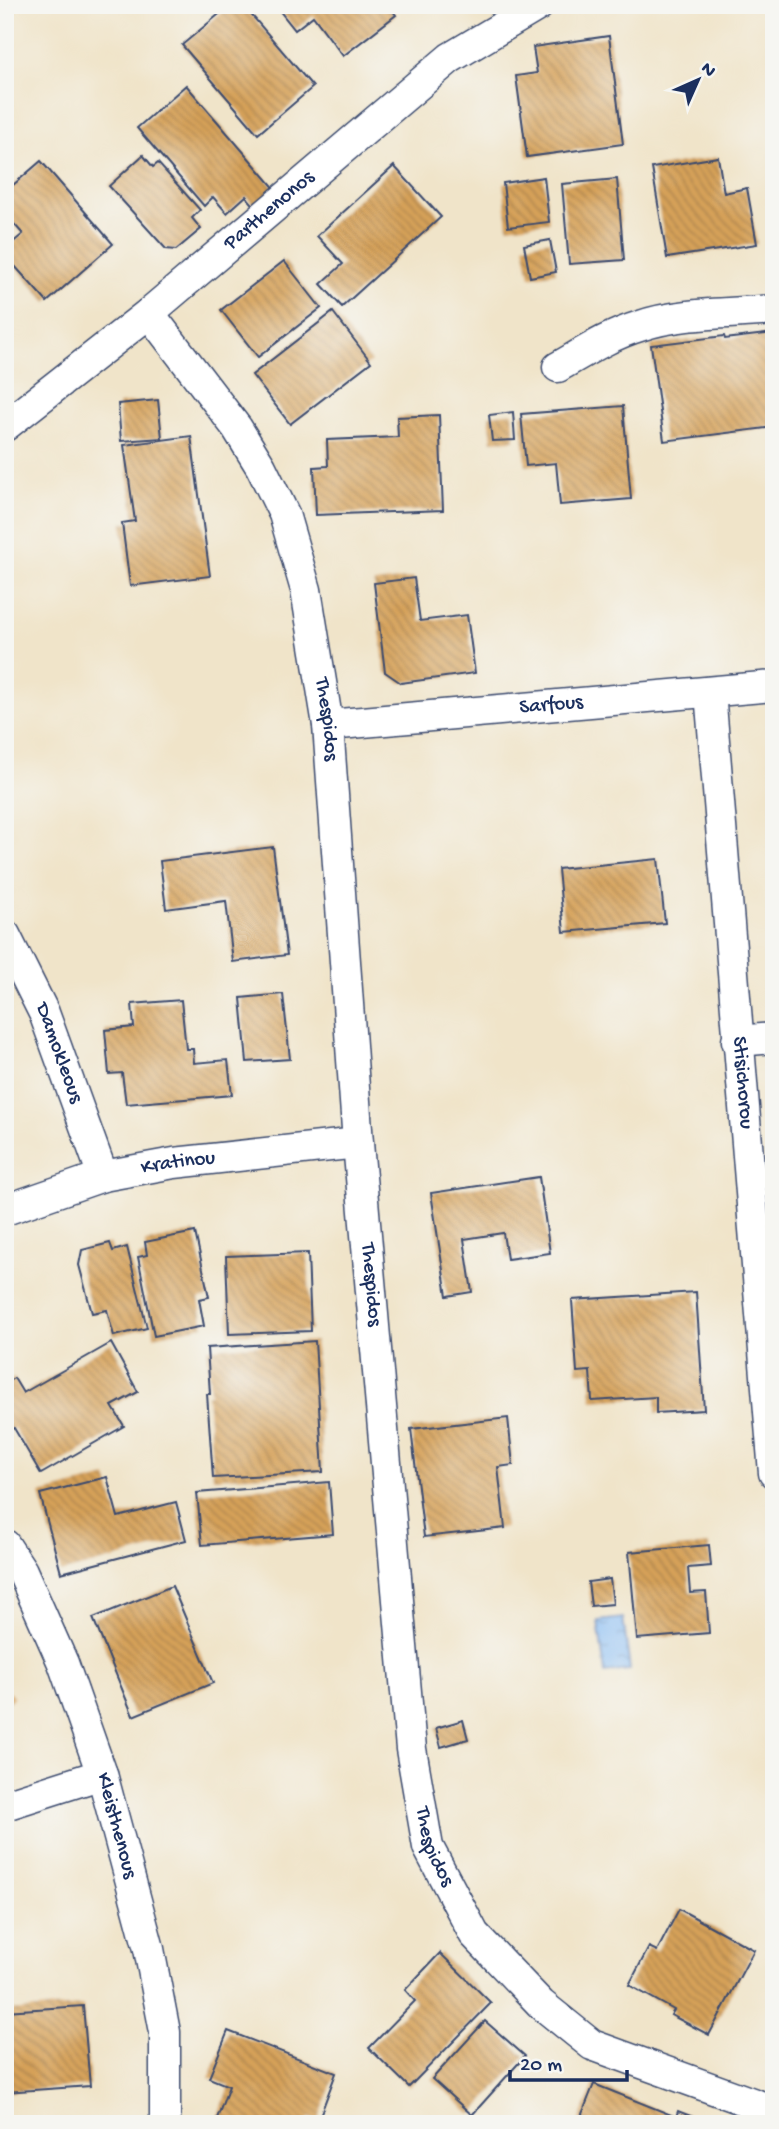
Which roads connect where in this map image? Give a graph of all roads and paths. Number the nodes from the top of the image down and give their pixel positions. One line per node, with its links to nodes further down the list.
1 (539, 5): 3 (street, Parthenonos)
2 (774, 310): 4 (street)
3 (149, 313): 5 (street, Parthenonos); 8 (street, Thespidos)
4 (558, 367)
5 (5, 426)
6 (774, 685): 7 (street, Sarfous)
7 (710, 692): 8 (street, Sarfous); 11 (street, Stisichorou)
8 (328, 725): 12 (street, Thespidos)
9 (5, 935): 13 (street, Damokleous)
10 (774, 1038): 11 (street)
11 (737, 1041): 15 (street, Stisichorou)
12 (358, 1143): 13 (street, Kratinou); 19 (street, Thespidos)
13 (103, 1176): 14 (street, Kratinou)
14 (5, 1210)
15 (774, 1473)
16 (5, 1545): 17 (street, Kleisthenous)
17 (102, 1774): 18 (street); 20 (street, Kleisthenous)
18 (5, 1805)
19 (774, 2110)
20 (166, 2124)

